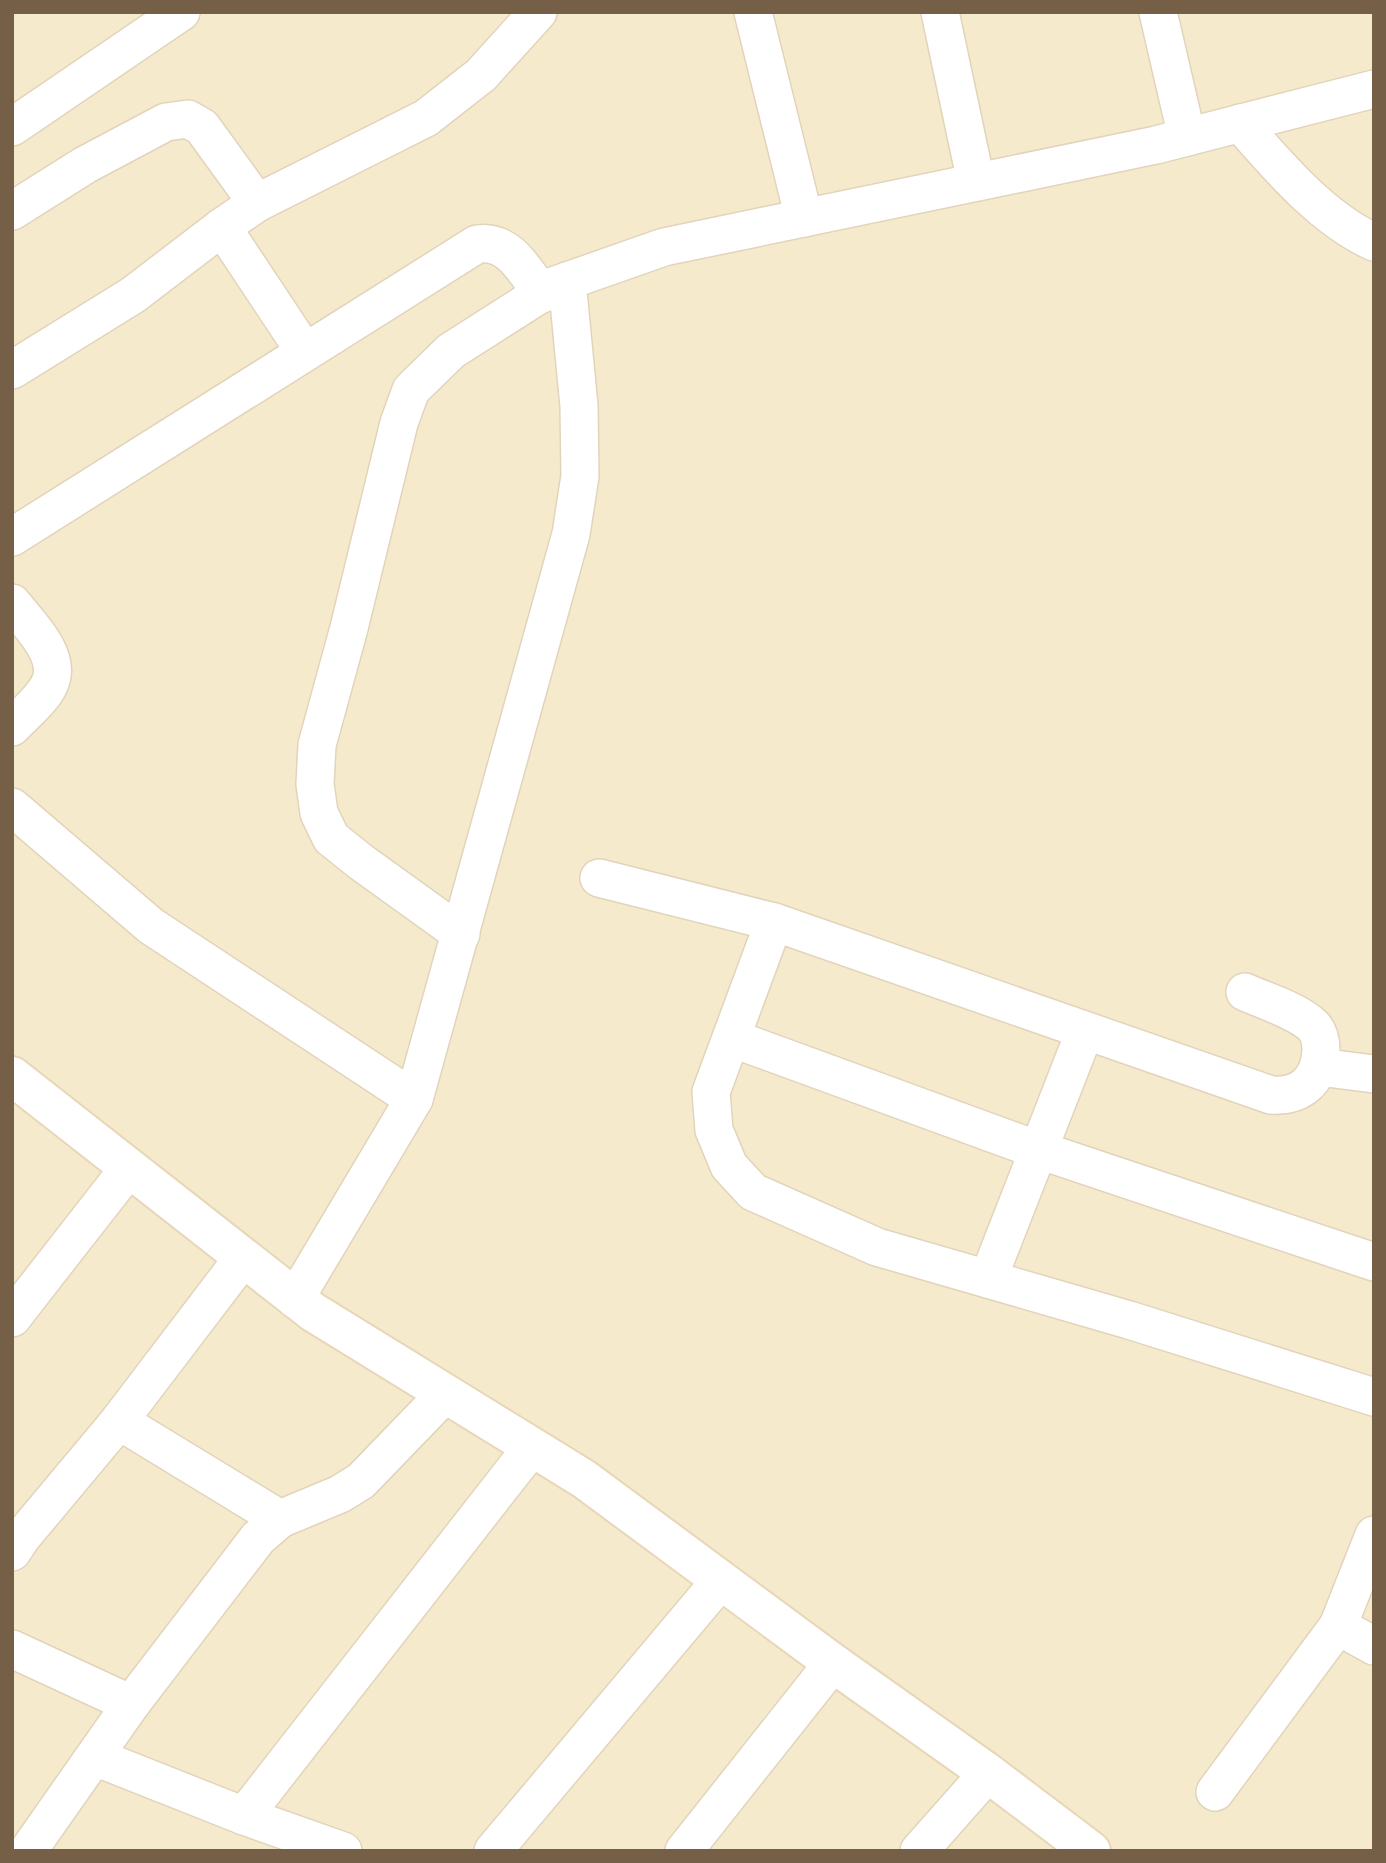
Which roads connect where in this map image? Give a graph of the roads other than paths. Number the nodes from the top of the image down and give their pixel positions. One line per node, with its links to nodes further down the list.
1 (181, 12): 8 (street)
2 (538, 12): 11 (street)
3 (753, 12): 13 (street)
4 (940, 12): 10 (street)
5 (1158, 12): 9 (street)
6 (1374, 89): 7 (street)
7 (1240, 123): 9 (street); 15 (street)
8 (12, 127)
9 (1186, 137): 10 (street)
10 (976, 182): 13 (street)
11 (257, 203): 12 (street); 14 (street)
12 (12, 211)
13 (804, 218): 16 (street)
14 (222, 227): 17 (street); 18 (street)
15 (1374, 242)
16 (554, 287): 17 (street); 25 (street); 25 (street)
17 (304, 352): 19 (street)
18 (12, 370)
19 (12, 537)
20 (12, 603): 21 (street)
21 (12, 727)
22 (12, 807): 32 (street)
23 (598, 878): 24 (street)
24 (774, 922): 27 (street); 28 (street)
25 (461, 934): 32 (street)
26 (1245, 992): 29 (street)
27 (1085, 1031): 29 (street); 33 (street)
28 (732, 1038): 33 (street); 37 (street)
29 (1319, 1067): 30 (street)
30 (1374, 1074)
31 (18, 1091): 34 (street)
32 (414, 1099): 38 (street)
33 (1037, 1149): 36 (street); 37 (street)
34 (129, 1168): 35 (street); 39 (street)
35 (243, 1258): 38 (street); 42 (street)
36 (1374, 1262)
37 (988, 1279): 41 (street)
38 (295, 1299): 40 (street)
39 (12, 1318)
40 (445, 1394): 43 (street); 44 (street)
41 (1374, 1397)
42 (119, 1420): 44 (street); 46 (street)
43 (532, 1447): 47 (street); 56 (street)
44 (280, 1519): 52 (street)
45 (1369, 1547): 48 (street)
46 (12, 1552)
47 (720, 1580): 51 (street); 59 (street)
48 (1338, 1626): 49 (street); 55 (street)
49 (1374, 1646)
50 (12, 1648): 52 (street)
51 (833, 1663): 54 (street); 60 (street)
52 (131, 1704): 53 (street)
53 (95, 1757): 56 (street); 57 (street)
54 (988, 1773): 61 (street); 62 (street)
55 (1215, 1792)
56 (244, 1816): 58 (street)
57 (28, 1851)
58 (343, 1851)
59 (493, 1851)
60 (684, 1851)
61 (919, 1851)
62 (1091, 1851)

